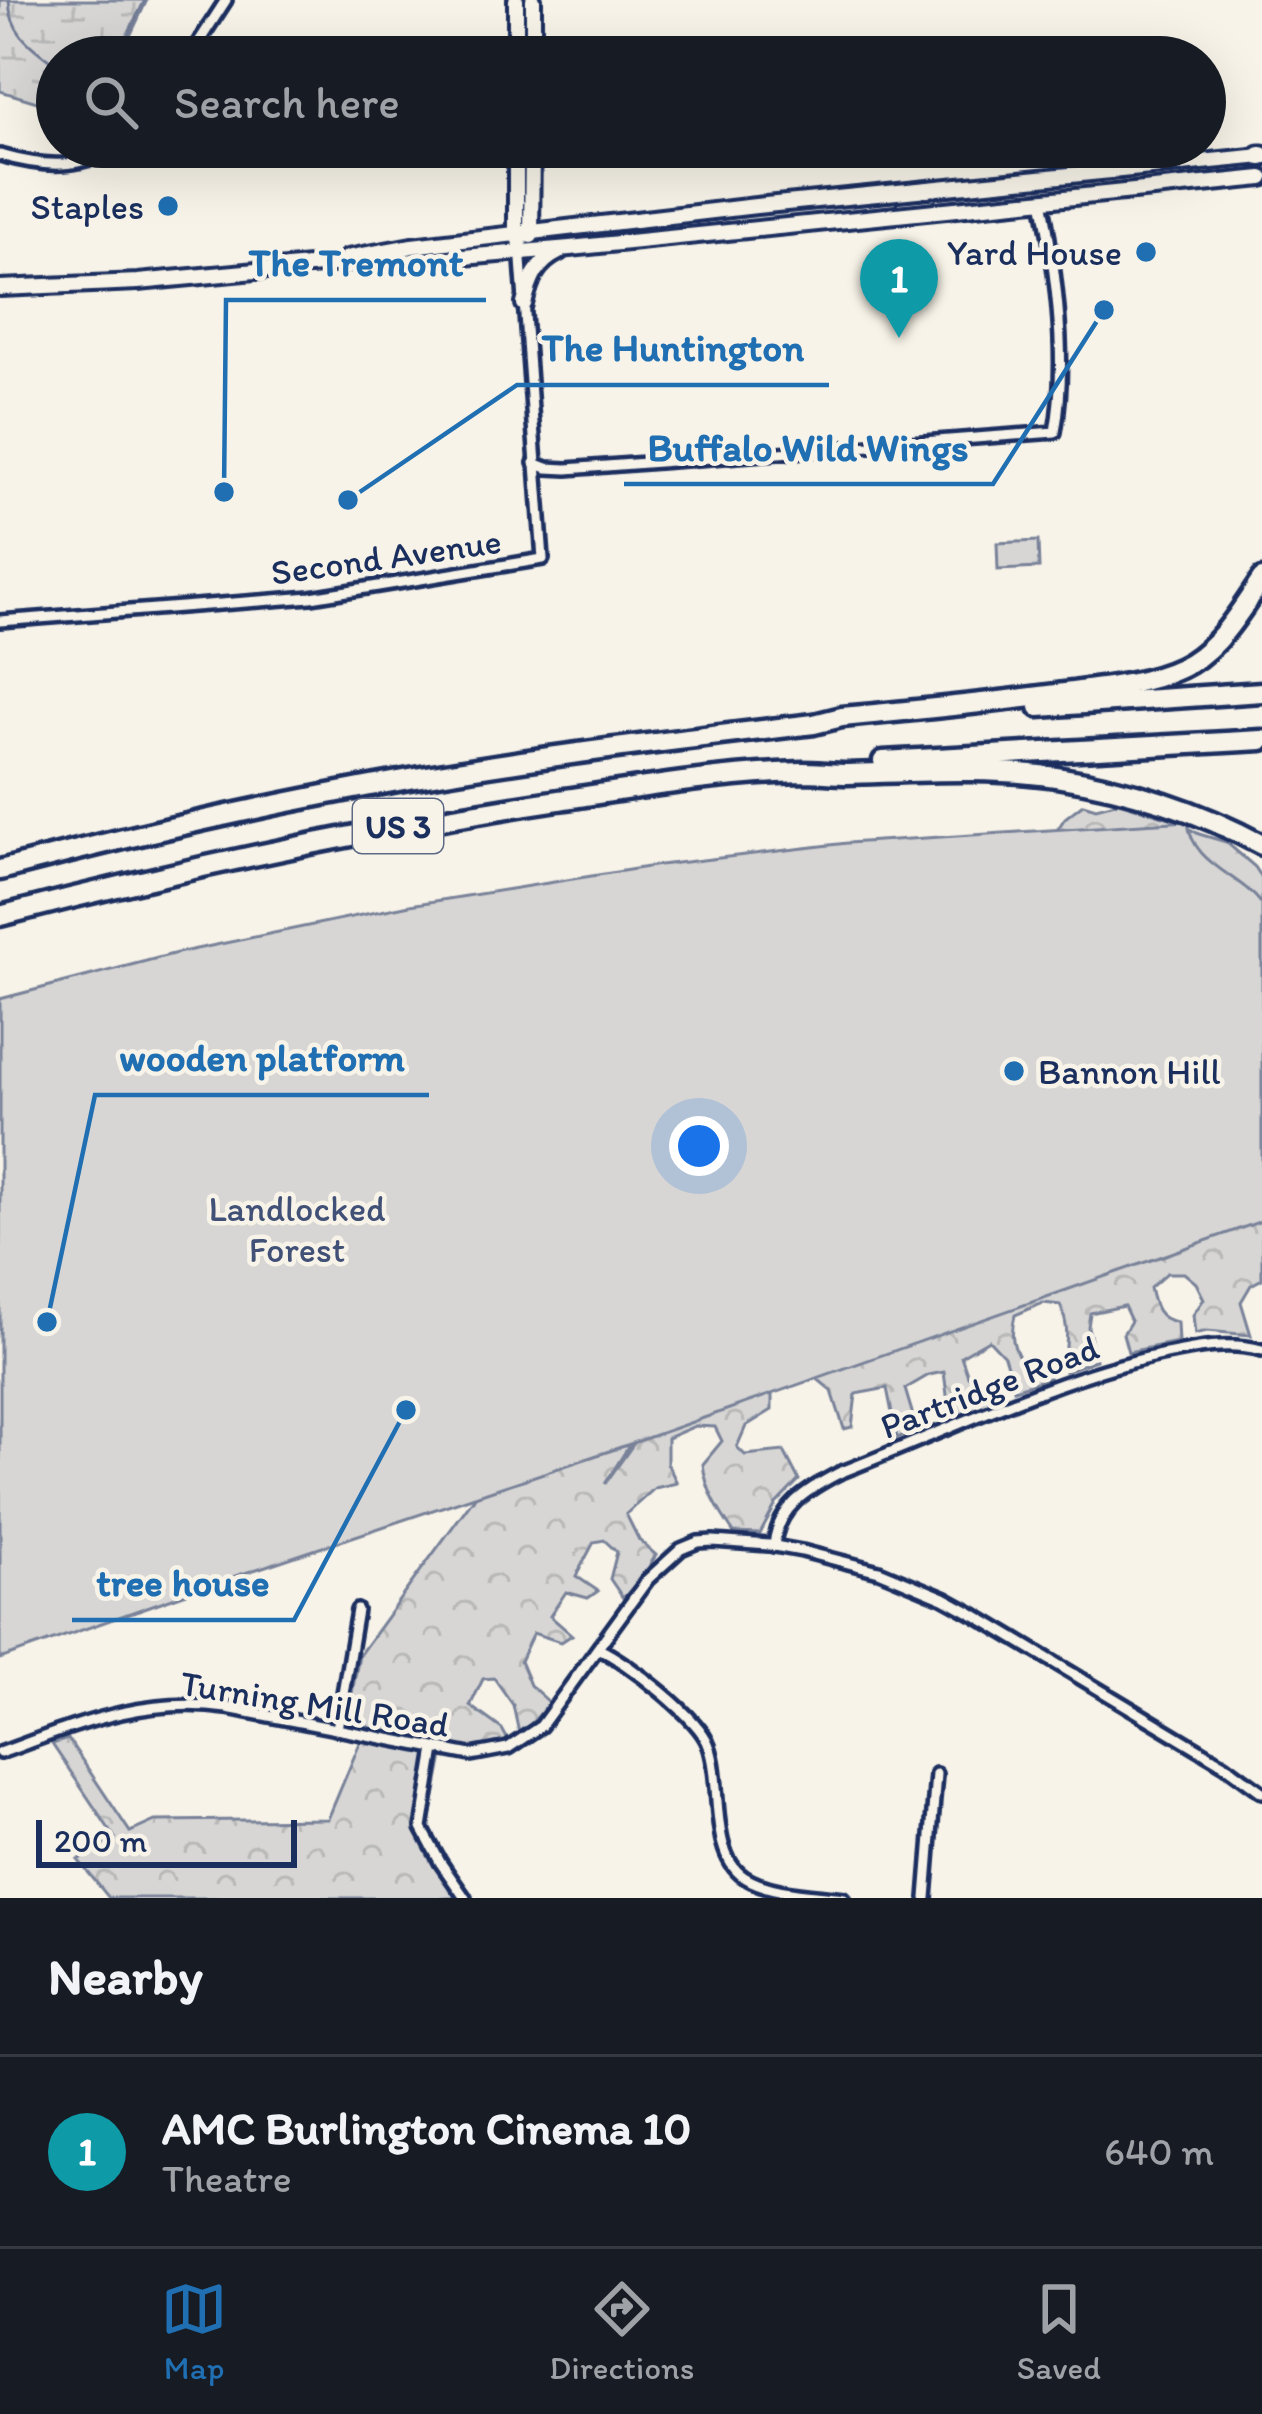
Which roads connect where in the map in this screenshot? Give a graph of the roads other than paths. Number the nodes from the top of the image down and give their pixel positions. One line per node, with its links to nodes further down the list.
1 (226, 0): 4 (street)
2 (516, 0): 5 (main road)
3 (533, 0): 6 (main road)
4 (203, 36)
5 (516, 36)
6 (533, 36)
7 (0, 155): 10 (street)
8 (1262, 156): 9 (main road)
9 (1226, 159)
10 (36, 165)
11 (518, 168): 17 (main road)
12 (530, 168): 17 (main road)
13 (1138, 168): 14 (main road)
14 (1055, 176): 16 (main road); 17 (main road)
15 (1262, 178): 16 (main road)
16 (1041, 199): 18 (main road); 23 (street)
17 (524, 234): 19 (main road); 20 (main road)
18 (570, 248): 19 (main road); 22 (main road)
19 (524, 252): 20 (main road); 22 (street, Second Avenue)
20 (331, 264): 21 (main road)
21 (0, 288)
22 (524, 304): 23 (street, Second Avenue)
23 (534, 463): 25 (street, Second Avenue)
24 (1262, 579): 27 (highway, US 3)
25 (0, 621)
26 (1262, 692): 27 (highway)
27 (814, 724): 31 (highway, US 3)
28 (1262, 740): 29 (highway, US 3)
29 (803, 772): 30 (highway); 32 (highway, US 3)
30 (1262, 845)
31 (0, 870)
32 (0, 916)
33 (1262, 1350): 34 (street, Partridge Road)
34 (774, 1546): 36 (street, Turning Mill Road); 41 (street, Turning Mill Road)
35 (357, 1610): 37 (street)
36 (599, 1649): 38 (street, Turning Mill Road); 43 (street)
37 (337, 1730): 38 (street, Turning Mill Road); 39 (street, Turning Mill Road)
38 (435, 1748): 42 (street)
39 (0, 1753)
40 (936, 1774): 44 (street)
41 (1262, 1792)
42 (464, 1898)
43 (844, 1898)
44 (926, 1898)

